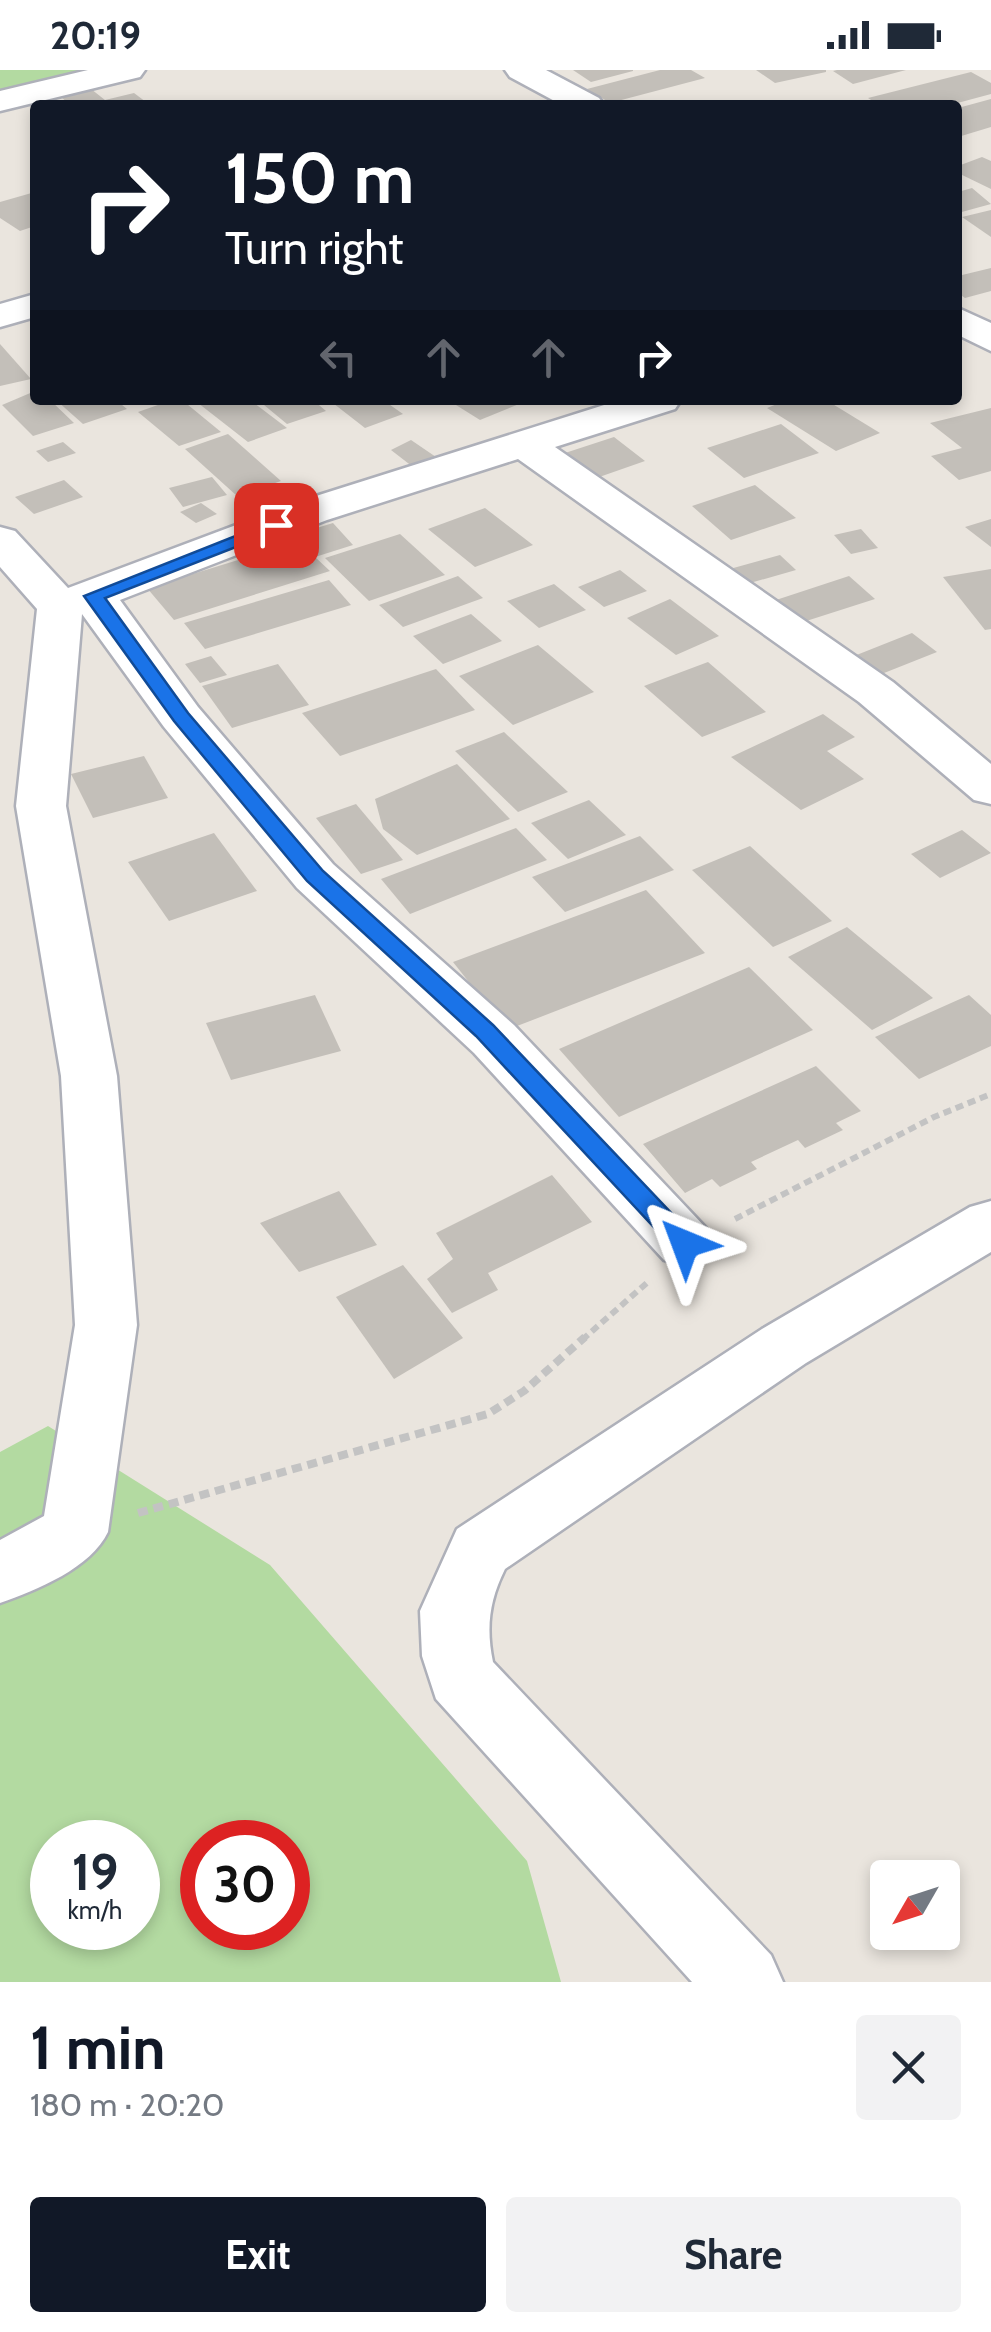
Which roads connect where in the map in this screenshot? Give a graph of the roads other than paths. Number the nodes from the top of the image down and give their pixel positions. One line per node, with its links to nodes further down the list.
1 (129, 70): 4 (street)
2 (521, 70): 3 (street)
3 (578, 100)
4 (0, 101)
5 (30, 307): 6 (street)
6 (0, 316)
7 (962, 322): 8 (street)
8 (991, 339)
9 (646, 405): 10 (street)
10 (526, 446): 12 (street); 13 (street)
11 (0, 540): 12 (street)
12 (77, 601): 15 (street); 16 (street)
13 (991, 789)
14 (991, 1223): 17 (street)
15 (685, 1244)
16 (0, 1574)
17 (744, 1982)

